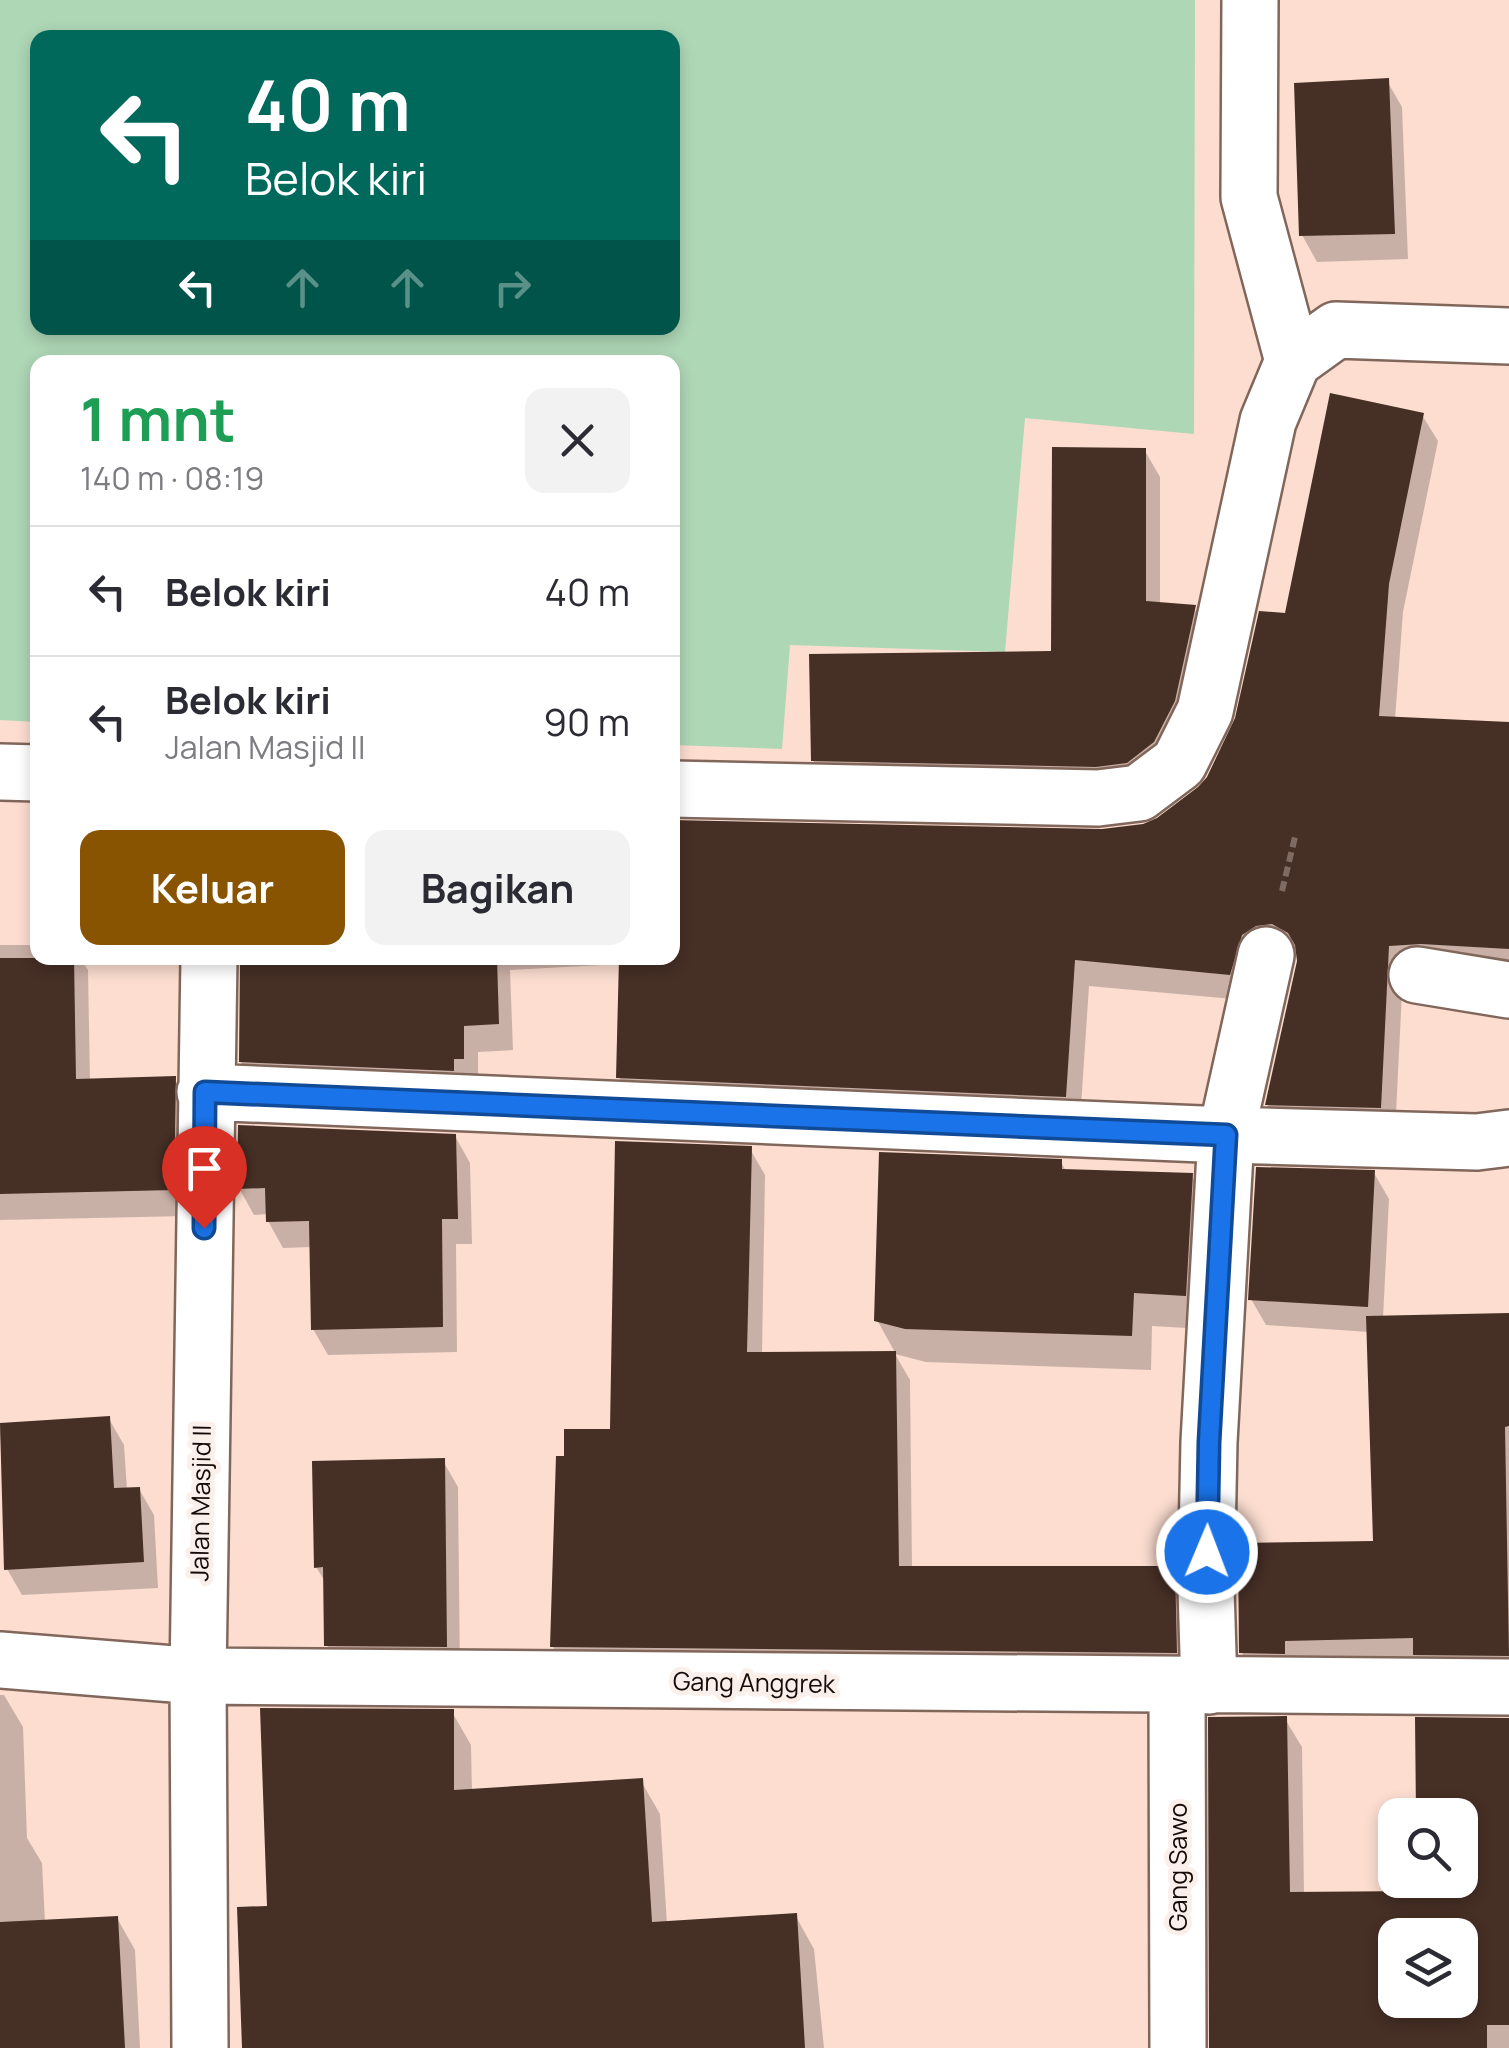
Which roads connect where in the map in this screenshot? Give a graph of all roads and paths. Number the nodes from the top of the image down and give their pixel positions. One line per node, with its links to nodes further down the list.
1 (1250, 0): 3 (street)
2 (1509, 336): 3 (street)
3 (1293, 361): 6 (street)
4 (0, 772): 5 (street)
5 (30, 773)
6 (680, 789)
7 (1266, 955): 12 (street, Gang Sawo)
8 (209, 965): 11 (street, Jalan Masjid II)
9 (1417, 975): 10 (street)
10 (1509, 990)
11 (205, 1092): 12 (street); 15 (street, Jalan Masjid II)
12 (1226, 1135): 13 (street); 16 (street, Gang Sawo)
13 (1509, 1138)
14 (0, 1660): 15 (street, Gang Anggrek)
15 (198, 1676): 16 (street, Gang Anggrek); 18 (street, Jalan Masjid II)
16 (1193, 1686): 17 (street, Gang Anggrek); 19 (street, Gang Sawo)
17 (1509, 1687)
18 (200, 2048)
19 (1178, 2048)

